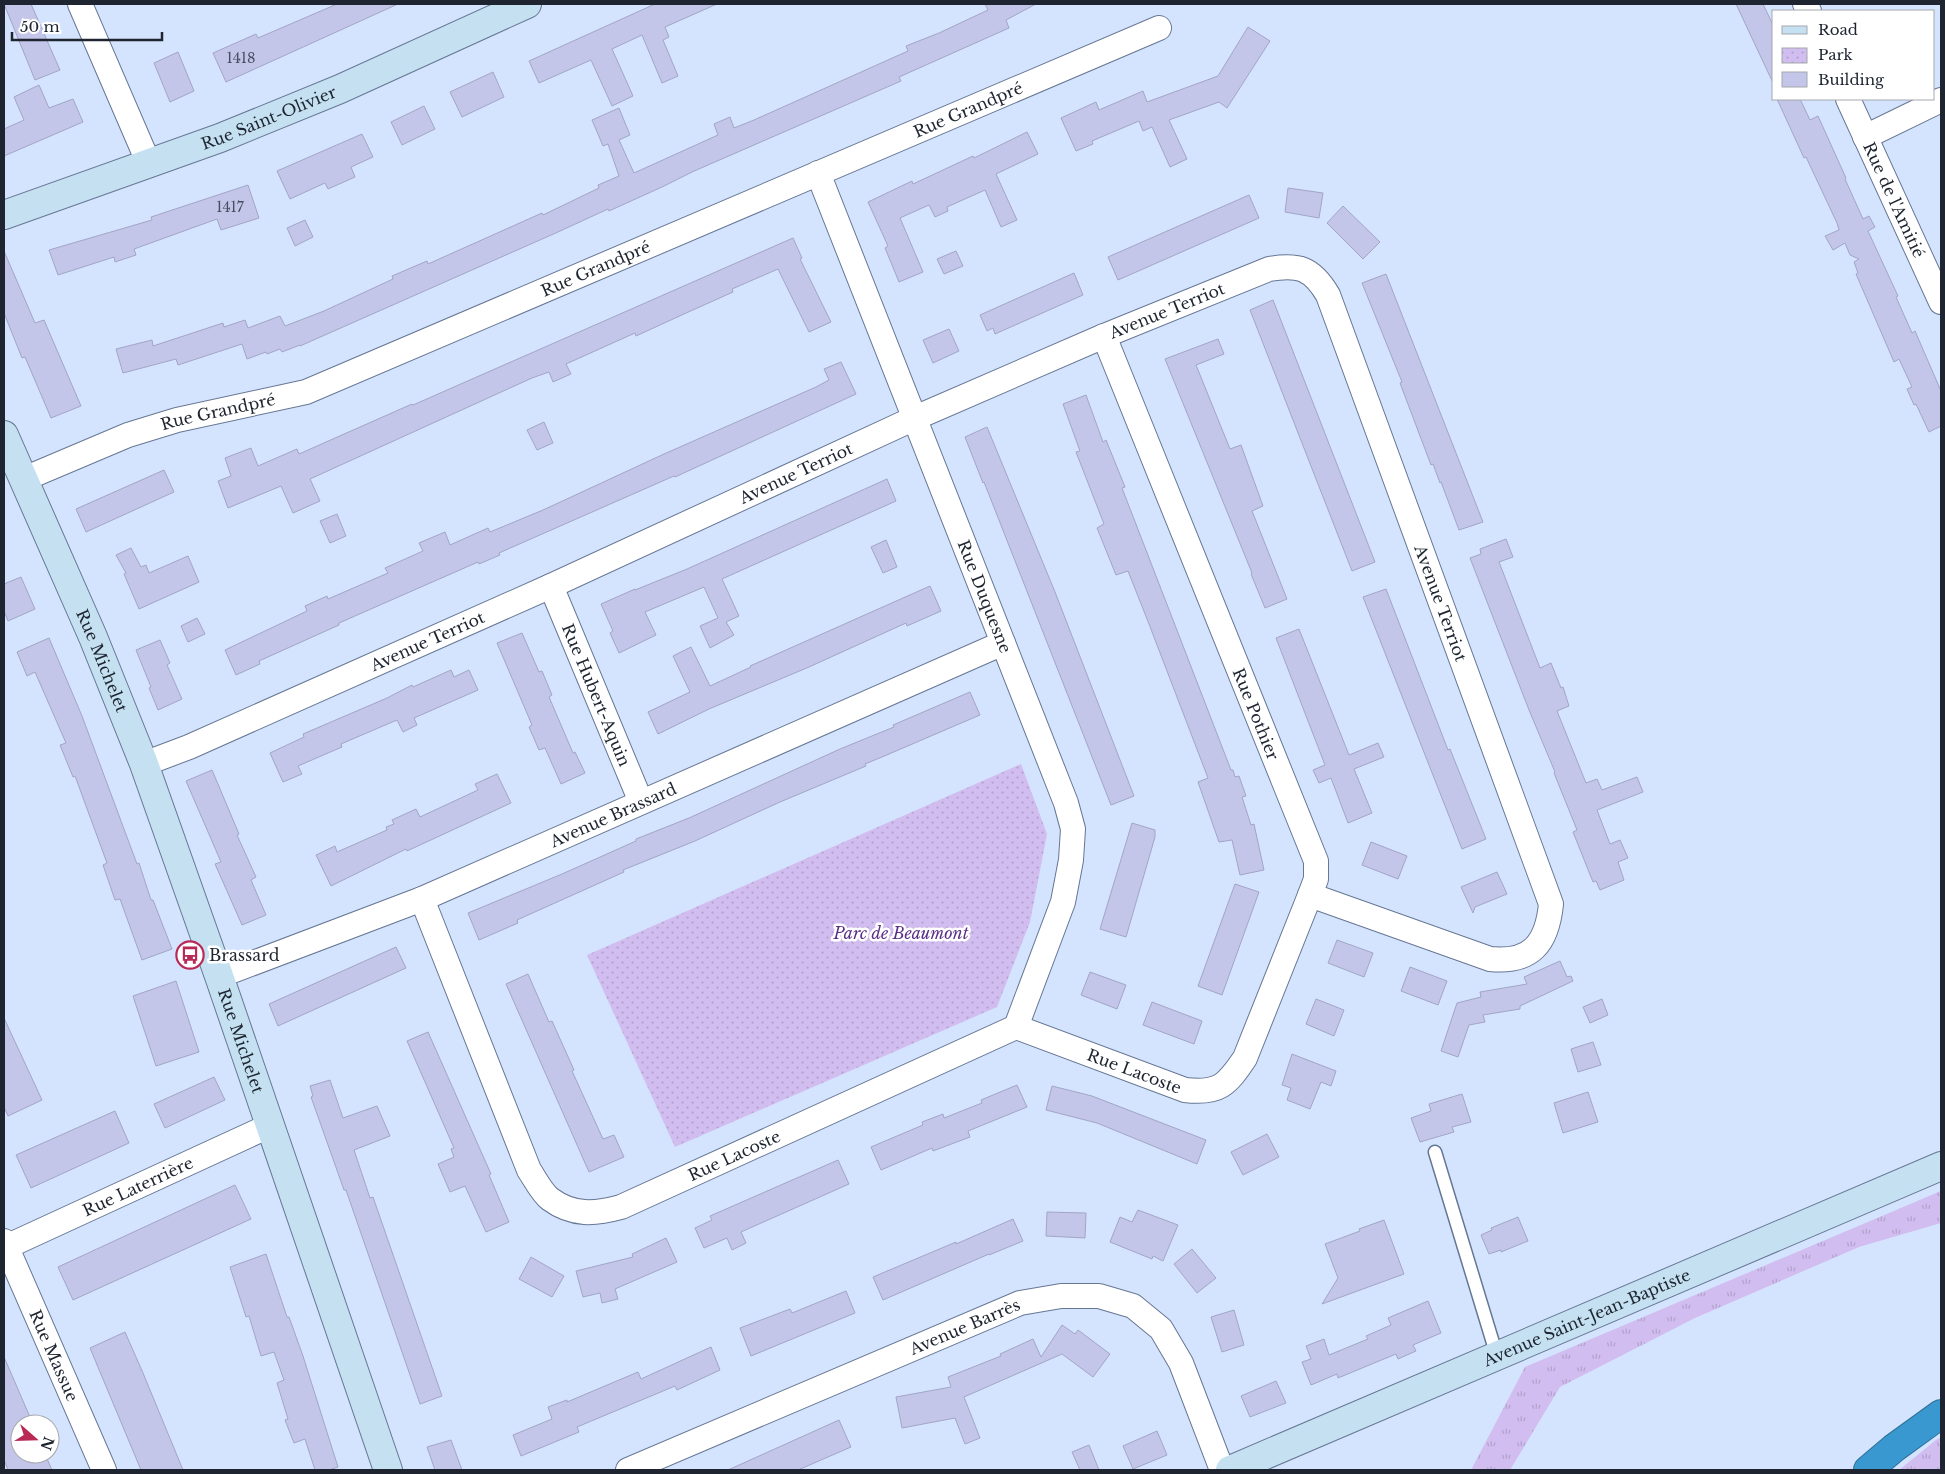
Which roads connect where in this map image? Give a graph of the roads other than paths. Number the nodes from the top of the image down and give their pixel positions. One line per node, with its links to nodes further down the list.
1 (80, 4): 7 (street)
2 (527, 4): 7 (street, Rue Saint-Olivier)
3 (1159, 28): 8 (street, Rue Grandpré)
4 (1848, 100): 6 (street, Rue de l'Amitié)
5 (1941, 100): 6 (street)
6 (1865, 138): 10 (street, Rue de l'Amitié)
7 (149, 164): 9 (street, Rue Saint-Olivier)
8 (818, 173): 12 (street, Rue Duquesne); 14 (street, Rue Grandpré)
9 (4, 215)
10 (1941, 302)
11 (1104, 336): 12 (street, Avenue Terriot); 19 (street, Rue Pothier); 19 (street, Avenue Terriot)
12 (915, 418): 15 (street, Avenue Terriot); 16 (street, Rue Duquesne)
13 (4, 435): 14 (street, Rue Michelet)
14 (24, 479): 17 (street, Rue Michelet)
15 (551, 586): 17 (street, Avenue Terriot); 18 (street, Rue Hubert-Aquin)
16 (1003, 643): 18 (street, Avenue Brassard); 22 (street, Rue Duquesne)
17 (144, 764): 21 (street, Rue Michelet)
18 (641, 802): 20 (street, Avenue Brassard)
19 (1310, 895): 23 (street, Rue Pothier)
20 (422, 899): 21 (street, Avenue Brassard); 22 (street, Rue Lacoste)
21 (219, 976): 24 (street, Rue Michelet)
22 (1016, 1027): 23 (street, Rue Lacoste)
23 (1222, 1086)
24 (269, 1126): 27 (street, Rue Laterrière); 31 (street, Rue Michelet)
25 (1435, 1152): 28 (lane)
26 (1941, 1166): 28 (street, Avenue Saint-Jean-Baptiste)
27 (5, 1244): 30 (street, Rue Massue)
28 (1497, 1356): 34 (street, Avenue Saint-Jean-Baptiste)
29 (1941, 1414): 35 (highway)
30 (104, 1470)
31 (388, 1470)
32 (628, 1470): 33 (street, Avenue Barrès)
33 (1222, 1470)
34 (1230, 1470)
35 (1868, 1470)

